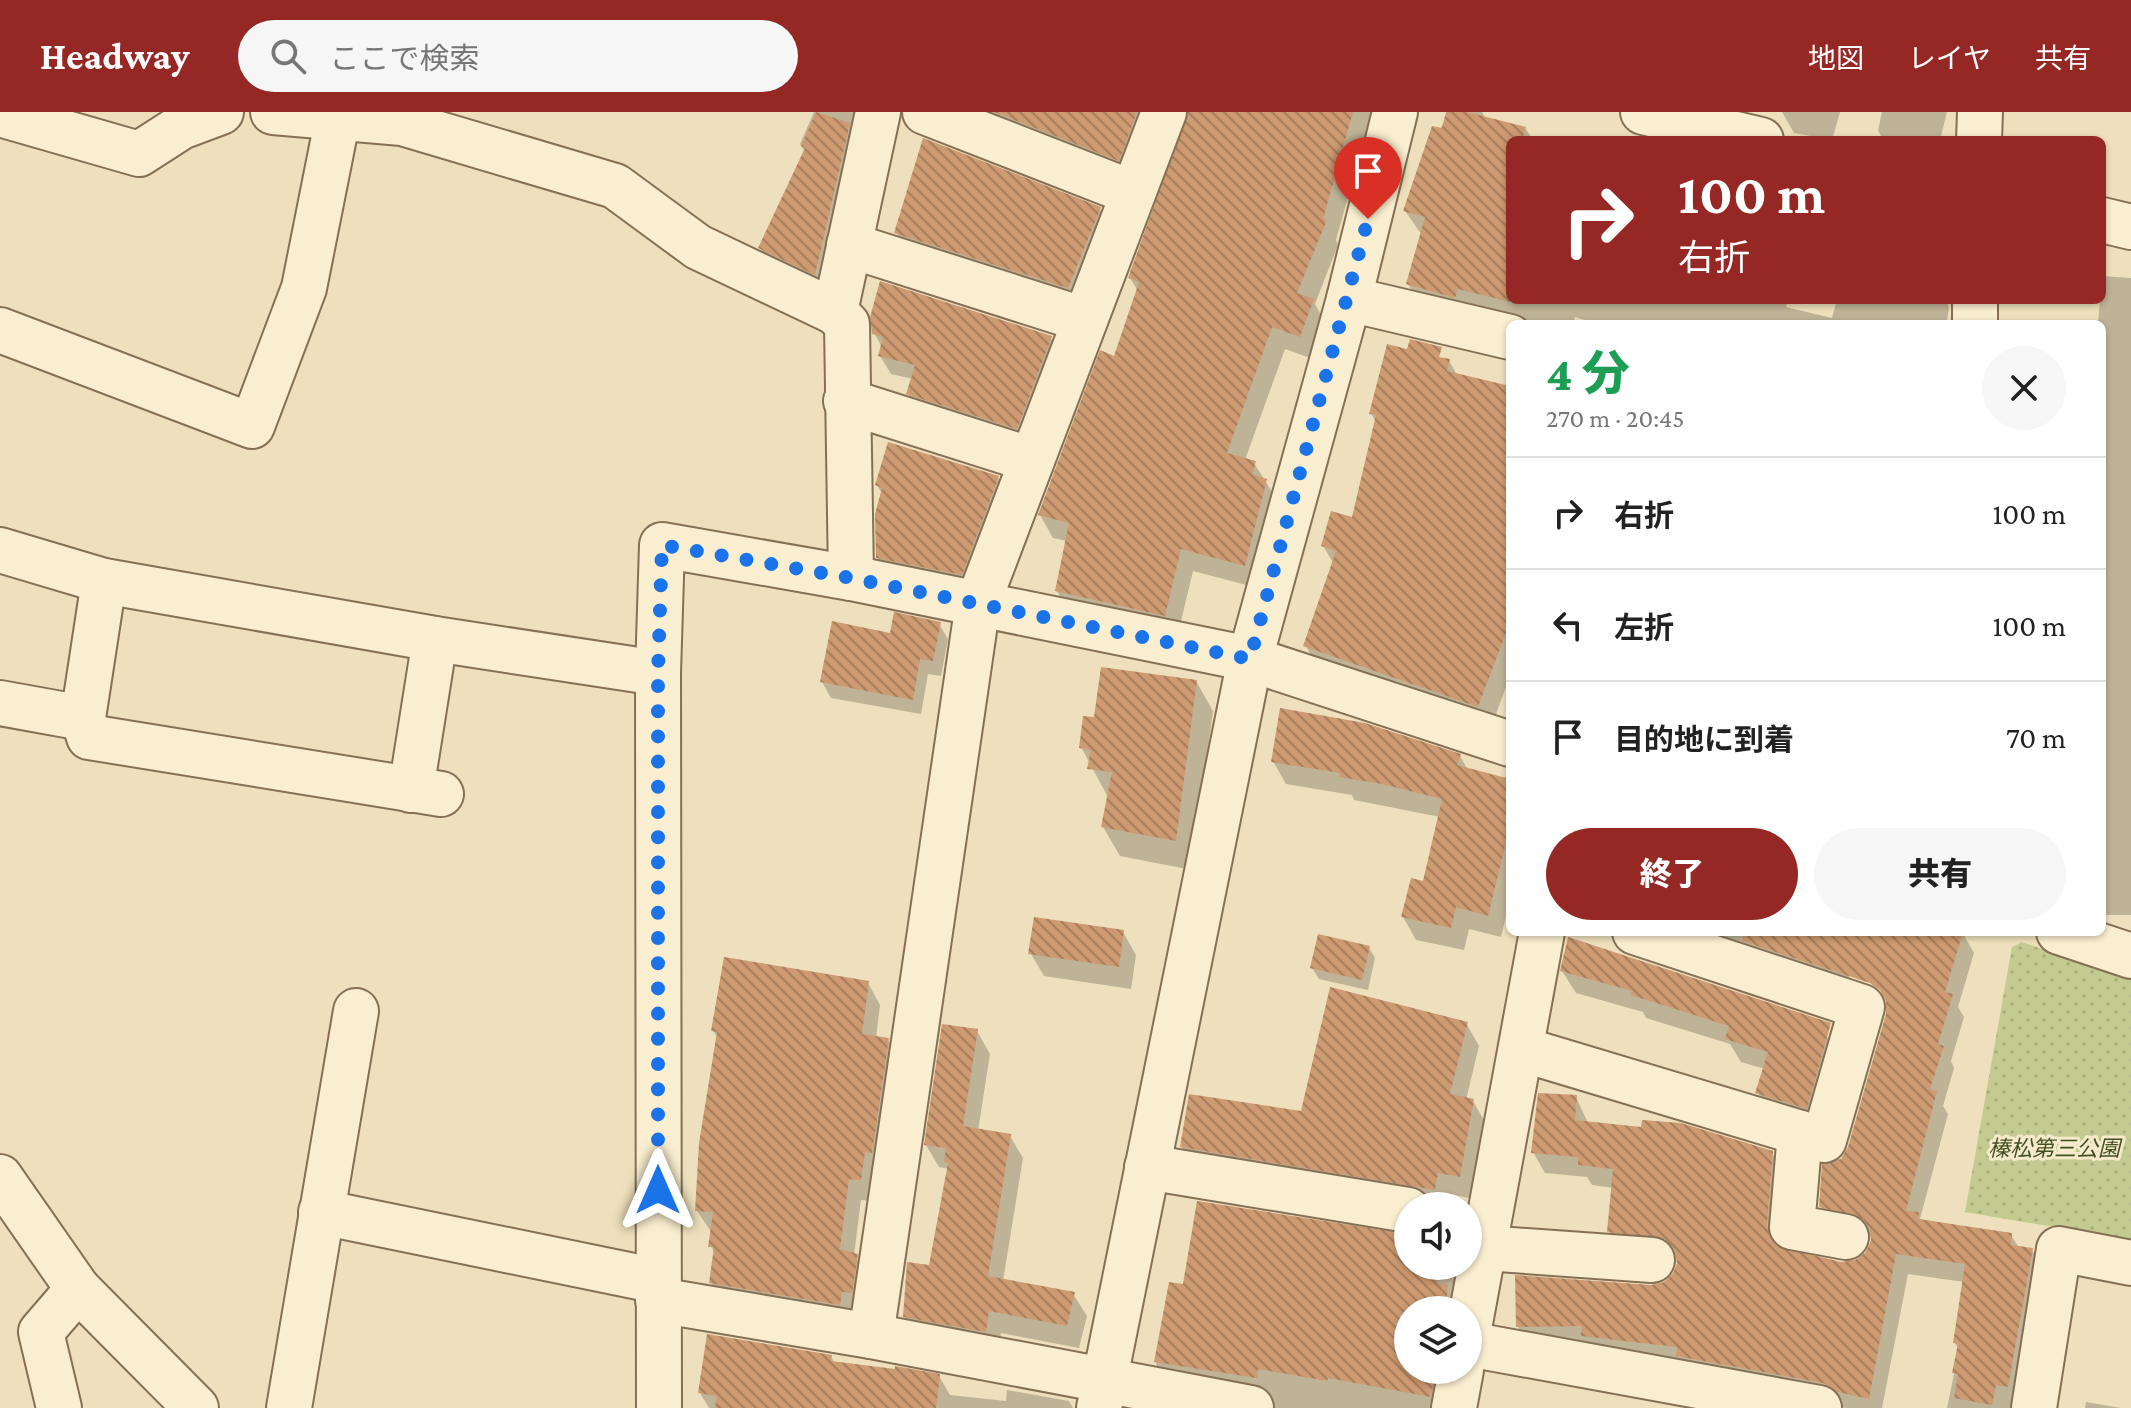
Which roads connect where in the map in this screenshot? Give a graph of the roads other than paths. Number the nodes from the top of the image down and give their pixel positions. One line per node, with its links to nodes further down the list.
1 (221, 112): 9 (street)
2 (273, 112): 10 (street)
3 (878, 112): 17 (street)
4 (925, 112): 14 (street)
5 (1164, 112): 14 (street)
6 (1395, 112): 18 (street)
7 (1643, 112): 12 (street)
8 (1980, 112): 13 (street)
9 (5, 114)
10 (338, 117): 11 (street); 21 (street)
11 (405, 118): 19 (street)
12 (1744, 136)
13 (1979, 136)
14 (1133, 193): 20 (street)
15 (2106, 221): 16 (street)
16 (2131, 227)
17 (849, 245): 19 (street); 20 (street)
18 (1349, 299): 22 (street); 30 (street)
19 (835, 312): 23 (street)
20 (1085, 320): 24 (street)
21 (0, 330)
22 (1506, 336)
23 (846, 401): 24 (street); 26 (street)
24 (1032, 460): 28 (street)
25 (0, 550): 27 (street)
26 (851, 578): 28 (street); 31 (street)
27 (104, 581): 29 (street); 33 (street)
28 (978, 603): 30 (street); 55 (street)
29 (435, 639): 31 (street); 33 (street)
30 (1250, 659): 34 (street); 42 (street)
31 (658, 673): 53 (street)
32 (0, 703): 33 (street)
33 (83, 718)
34 (1506, 743)
35 (1541, 936): 40 (street)
36 (1647, 936): 41 (street)
37 (2071, 936): 38 (street)
38 (2131, 956)
39 (356, 1011): 46 (street)
40 (1521, 1049): 41 (street); 44 (street)
41 (1800, 1133): 48 (street)
42 (1147, 1167): 45 (street); 59 (street)
43 (0, 1177): 52 (street)
44 (1481, 1192)
45 (1394, 1208)
46 (321, 1212): 53 (street); 63 (street)
47 (1482, 1236): 49 (street)
48 (1846, 1237)
49 (1484, 1248): 50 (street); 54 (street)
50 (1652, 1260)
51 (2131, 1263): 67 (street)
52 (78, 1289): 61 (street); 62 (street)
53 (658, 1290): 55 (street); 64 (street)
54 (1475, 1296)
55 (871, 1336): 59 (street)
56 (1482, 1348): 58 (street)
57 (1458, 1384): 66 (street)
58 (1647, 1392): 60 (street)
59 (1101, 1394): 65 (street)
60 (1791, 1406)
61 (59, 1408)
62 (196, 1408)
63 (289, 1408)
64 (659, 1408)
65 (1251, 1408)
66 (1454, 1408)
67 (2034, 1408)

